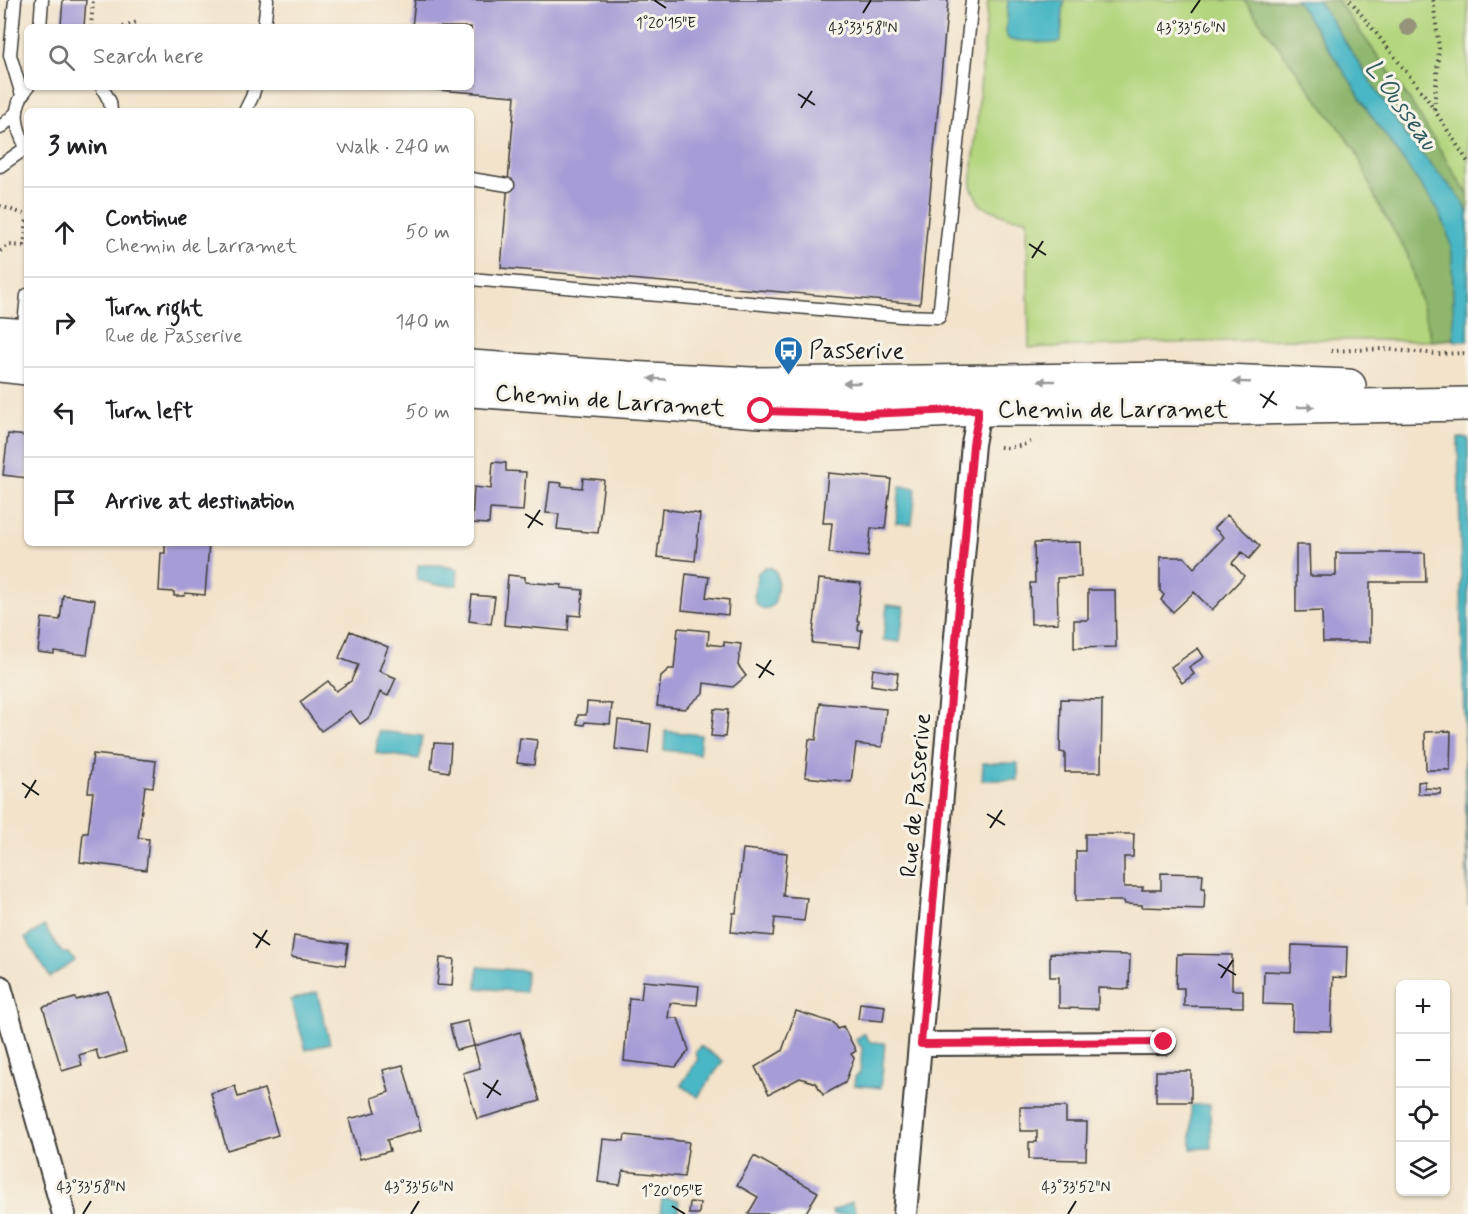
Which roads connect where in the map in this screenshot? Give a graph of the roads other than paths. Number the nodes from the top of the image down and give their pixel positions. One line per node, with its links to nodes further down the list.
1 (15, 0): 7 (lane)
2 (42, 0): 5 (lane)
3 (267, 0): 6 (lane)
4 (972, 0): 20 (lane)
5 (40, 24)
6 (264, 24)
7 (24, 89)
8 (104, 90): 11 (lane)
9 (254, 90): 12 (lane)
10 (25, 91): 13 (lane)
11 (111, 108)
12 (246, 108)
13 (16, 112): 14 (lane); 15 (lane)
14 (0, 128)
15 (24, 142)
16 (24, 150): 17 (lane)
17 (0, 166)
18 (474, 179): 19 (lane)
19 (508, 185)
20 (474, 279)
21 (24, 312): 22 (lane)
22 (17, 351)
23 (474, 367): 26 (main road, Chemin de Larramet, one-way to 23)
24 (1468, 382): 26 (main road, Chemin de Larramet, one-way to 26)
25 (474, 390): 26 (main road, Chemin de Larramet)
26 (978, 395): 27 (main road, Chemin de Larramet, one-way to 27); 30 (street, Rue de Passerive)
27 (1468, 404)
28 (0, 987): 31 (street)
29 (1164, 1042): 30 (street)
30 (921, 1044): 32 (street, Rue de Passerive)
31 (64, 1214)
32 (906, 1214)

